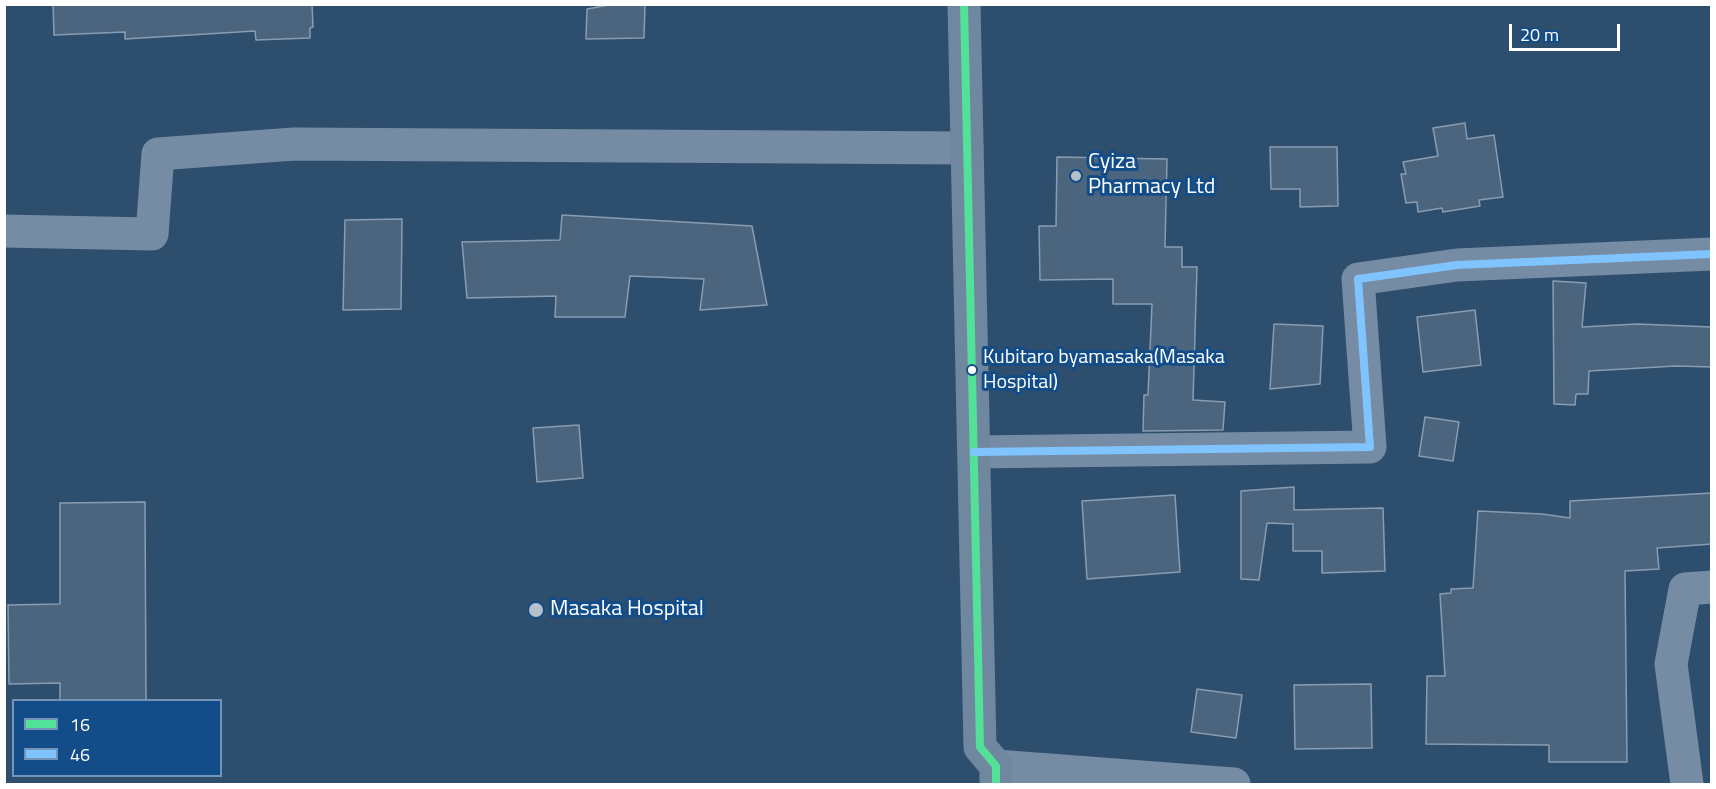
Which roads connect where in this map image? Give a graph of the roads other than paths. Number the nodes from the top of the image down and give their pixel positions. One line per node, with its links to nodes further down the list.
1 (964, 4): 2 (street)
2 (968, 148): 3 (street); 5 (street)
3 (4, 231)
4 (1712, 254): 5 (street)
5 (974, 452): 7 (street)
6 (1712, 587): 9 (street)
7 (996, 775): 8 (street)
8 (1234, 784)
9 (1687, 784)

